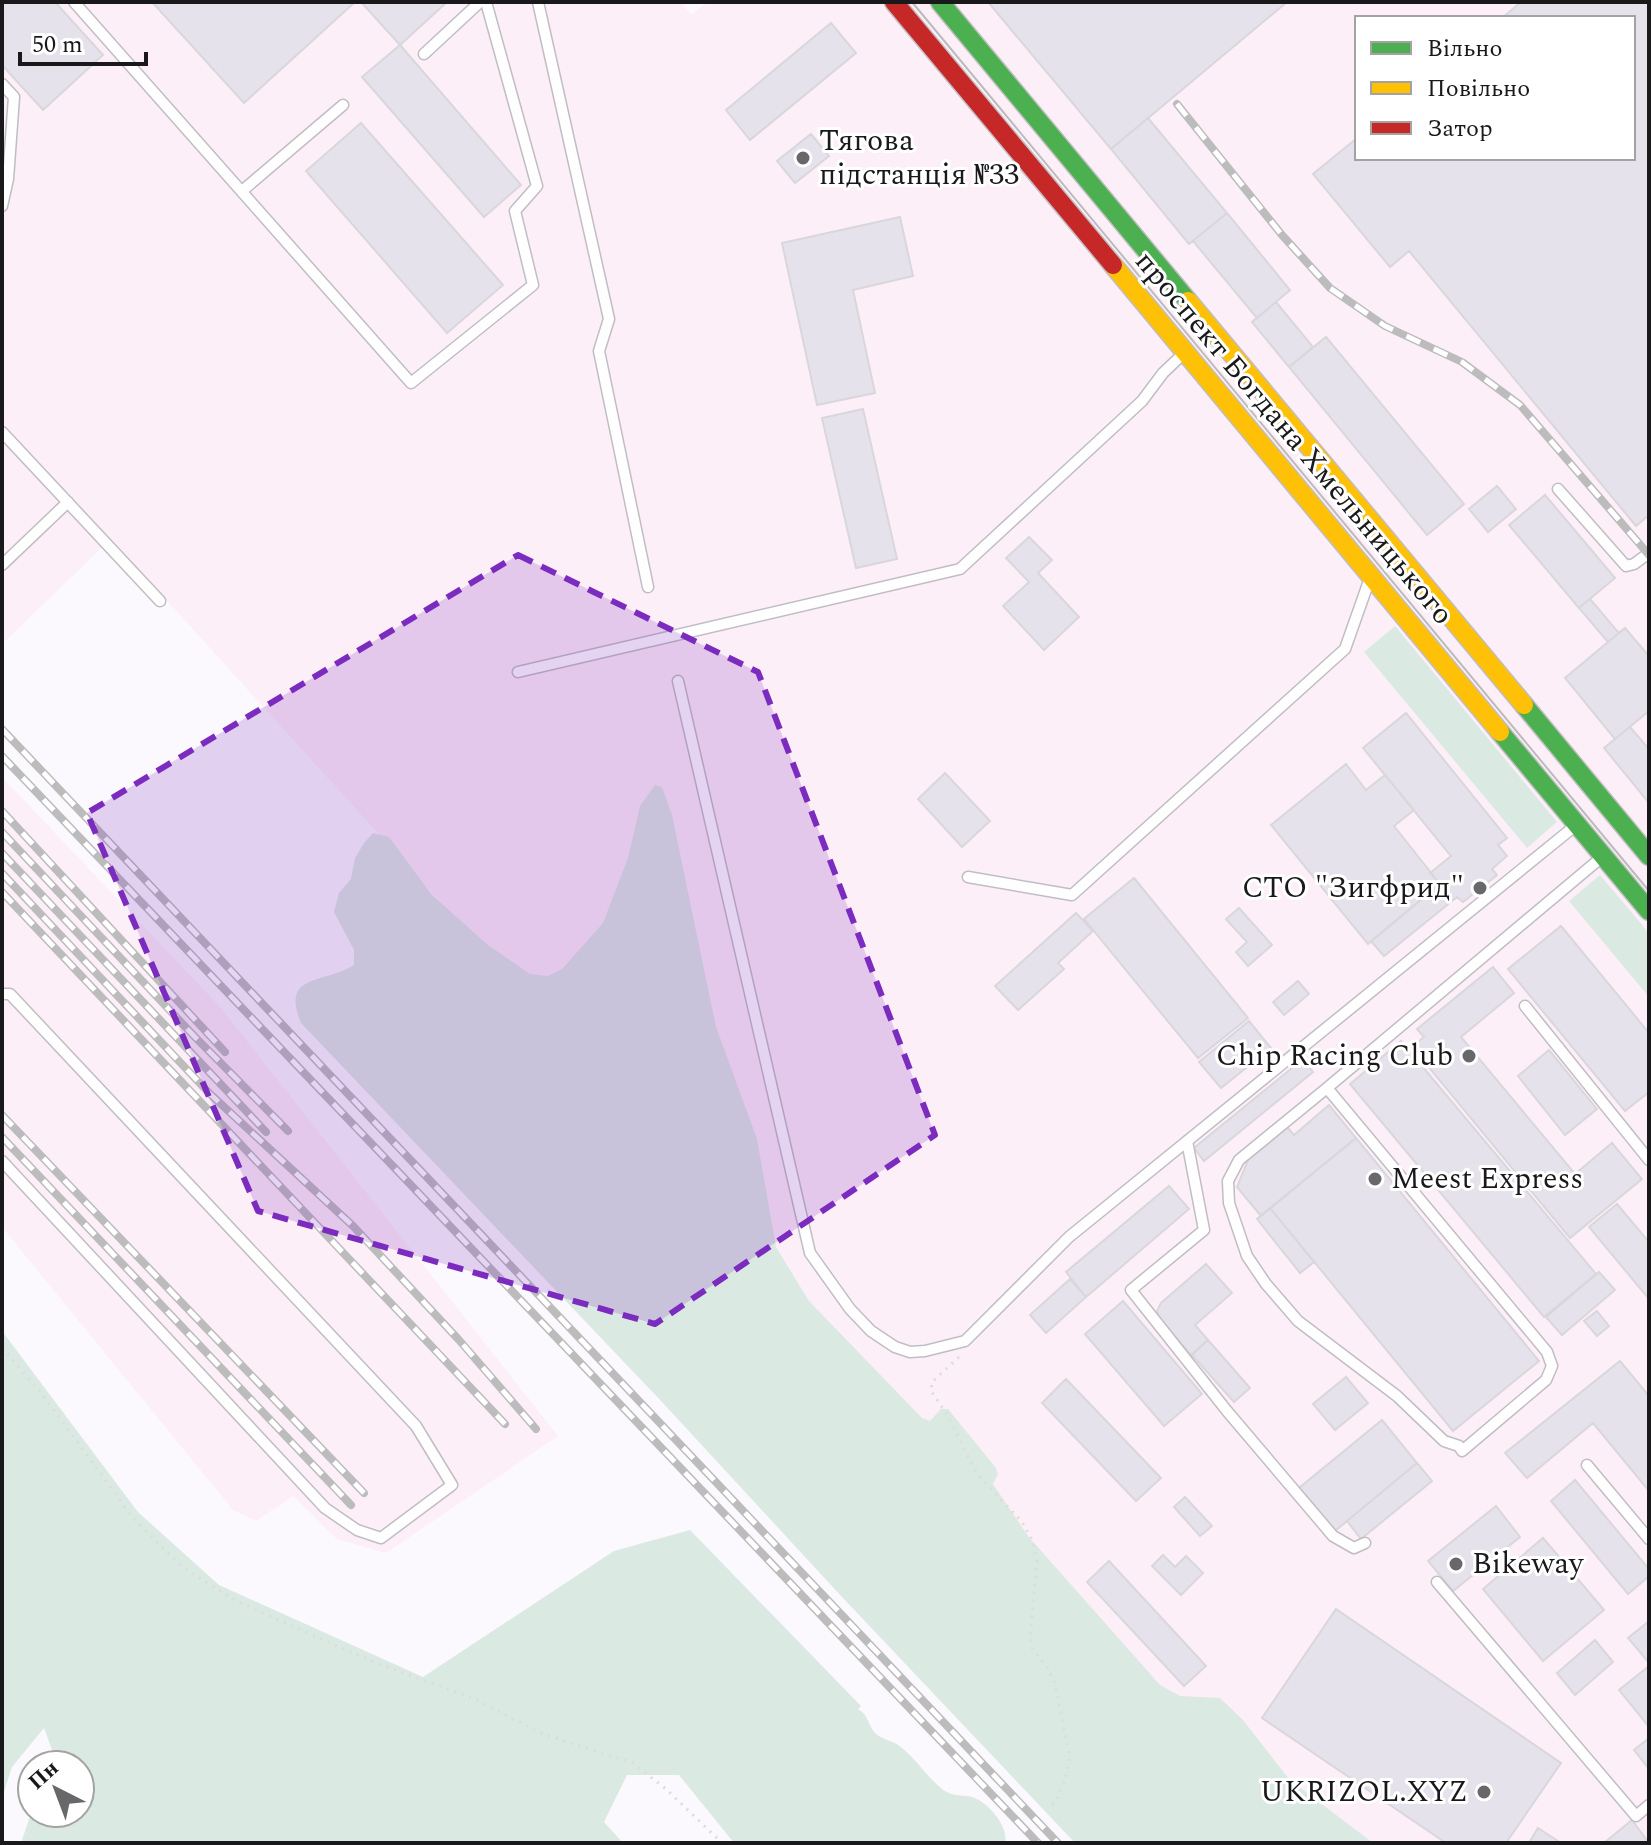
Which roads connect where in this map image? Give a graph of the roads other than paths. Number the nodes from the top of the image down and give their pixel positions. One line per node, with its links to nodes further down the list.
1 (74, 2): 9 (lane)
2 (483, 2): 6 (lane); 9 (lane)
3 (538, 2): 18 (lane)
4 (894, 2): 11 (main road, проспект Богдана Хмельницького)
5 (940, 2): 24 (main road, проспект Богдана Хмельницького)
6 (424, 54)
7 (2, 84): 10 (lane)
8 (343, 105): 9 (lane)
9 (242, 191)
10 (2, 206)
11 (1186, 352): 17 (main road, проспект Богдана Хмельницького); 20 (lane)
12 (2, 432): 14 (lane)
13 (1558, 489): 15 (lane)
14 (68, 502): 16 (lane); 19 (lane)
15 (1649, 553)
16 (2, 565)
17 (1371, 576): 22 (main road, проспект Богдана Хмельницького); 25 (lane)
18 (648, 587)
19 (160, 601)
20 (518, 672)
21 (678, 681): 30 (lane)
22 (1577, 824): 23 (main road, проспект Богдана Хмельницького); 30 (lane)
23 (1603, 856): 26 (main road, проспект Богдана Хмельницького); 29 (lane)
24 (1649, 856)
25 (968, 877)
26 (1649, 911)
27 (2, 994): 32 (lane)
28 (1525, 1006): 31 (lane)
29 (1327, 1088): 29 (lane)
30 (1187, 1141): 35 (lane)
31 (1649, 1160)
32 (2, 1161)
33 (1587, 1465): 34 (lane)
34 (1649, 1539)
35 (1365, 1543)
36 (1437, 1582): 37 (lane)
37 (1649, 1805)

